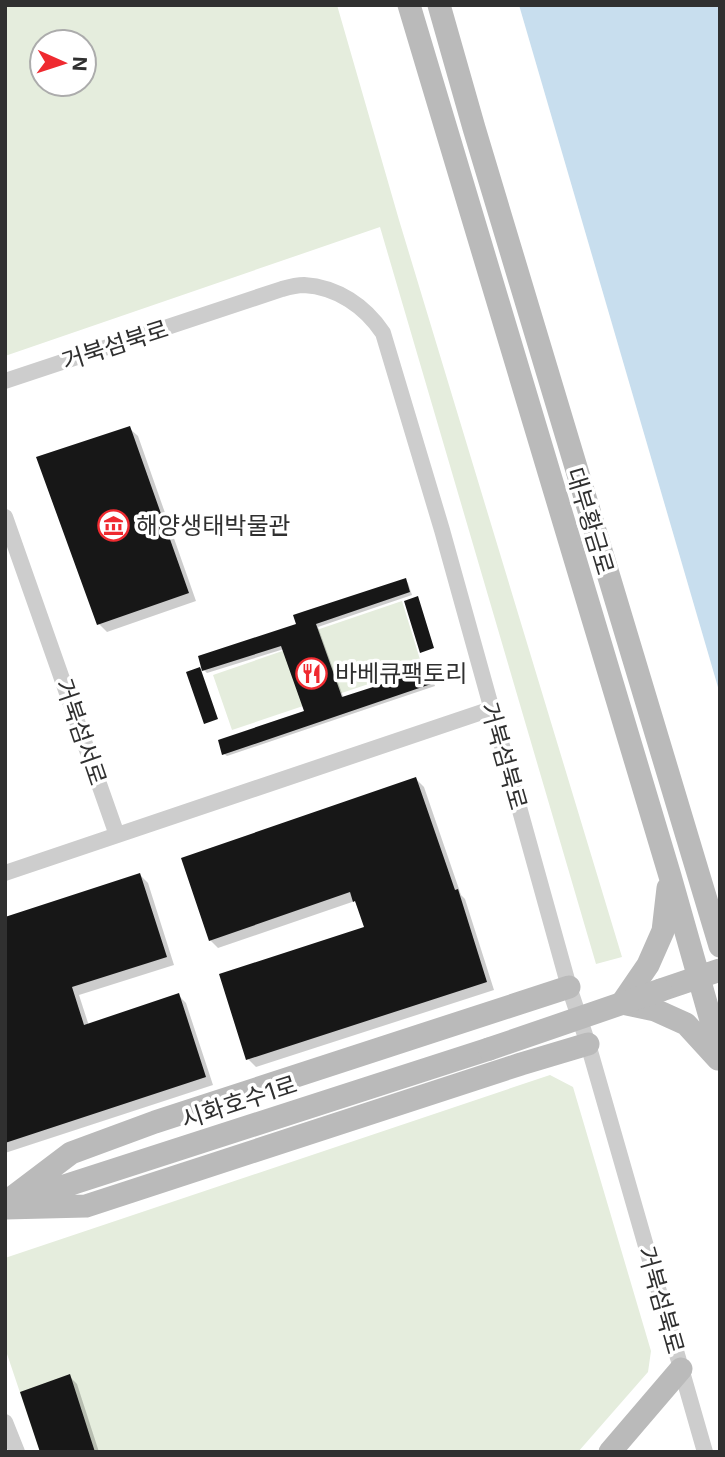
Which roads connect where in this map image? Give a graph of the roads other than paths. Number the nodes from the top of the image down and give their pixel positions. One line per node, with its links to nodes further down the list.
1 (409, 5): 8 (main road, 대부황금로)
2 (439, 5): 9 (main road, 대부황금로)
3 (5, 381): 5 (street, 거북섬북로)
4 (5, 517): 6 (street, 거북섬서로)
5 (491, 709): 6 (street); 12 (street, 거북섬북로)
6 (117, 835): 7 (street)
7 (5, 873)
8 (670, 876): 11 (main road, 대부황금로); 13 (main road)
9 (720, 946)
10 (720, 971): 11 (main road)
11 (698, 977): 13 (main road, 시화호수1로, bridge); 15 (main road, 대부황금로)
12 (569, 987): 14 (street, 거북섬북로); 17 (main road)
13 (622, 1003): 16 (main road); 17 (main road, 시화호수1로, bridge)
14 (588, 1044): 17 (main road); 18 (street, 거북섬북로)
15 (720, 1052)
16 (720, 1062)
17 (5, 1206)
18 (681, 1370): 21 (main road); 22 (street, 거북섬북로)
19 (5, 1422): 20 (street)
20 (17, 1452)
21 (610, 1452)
22 (705, 1452)

